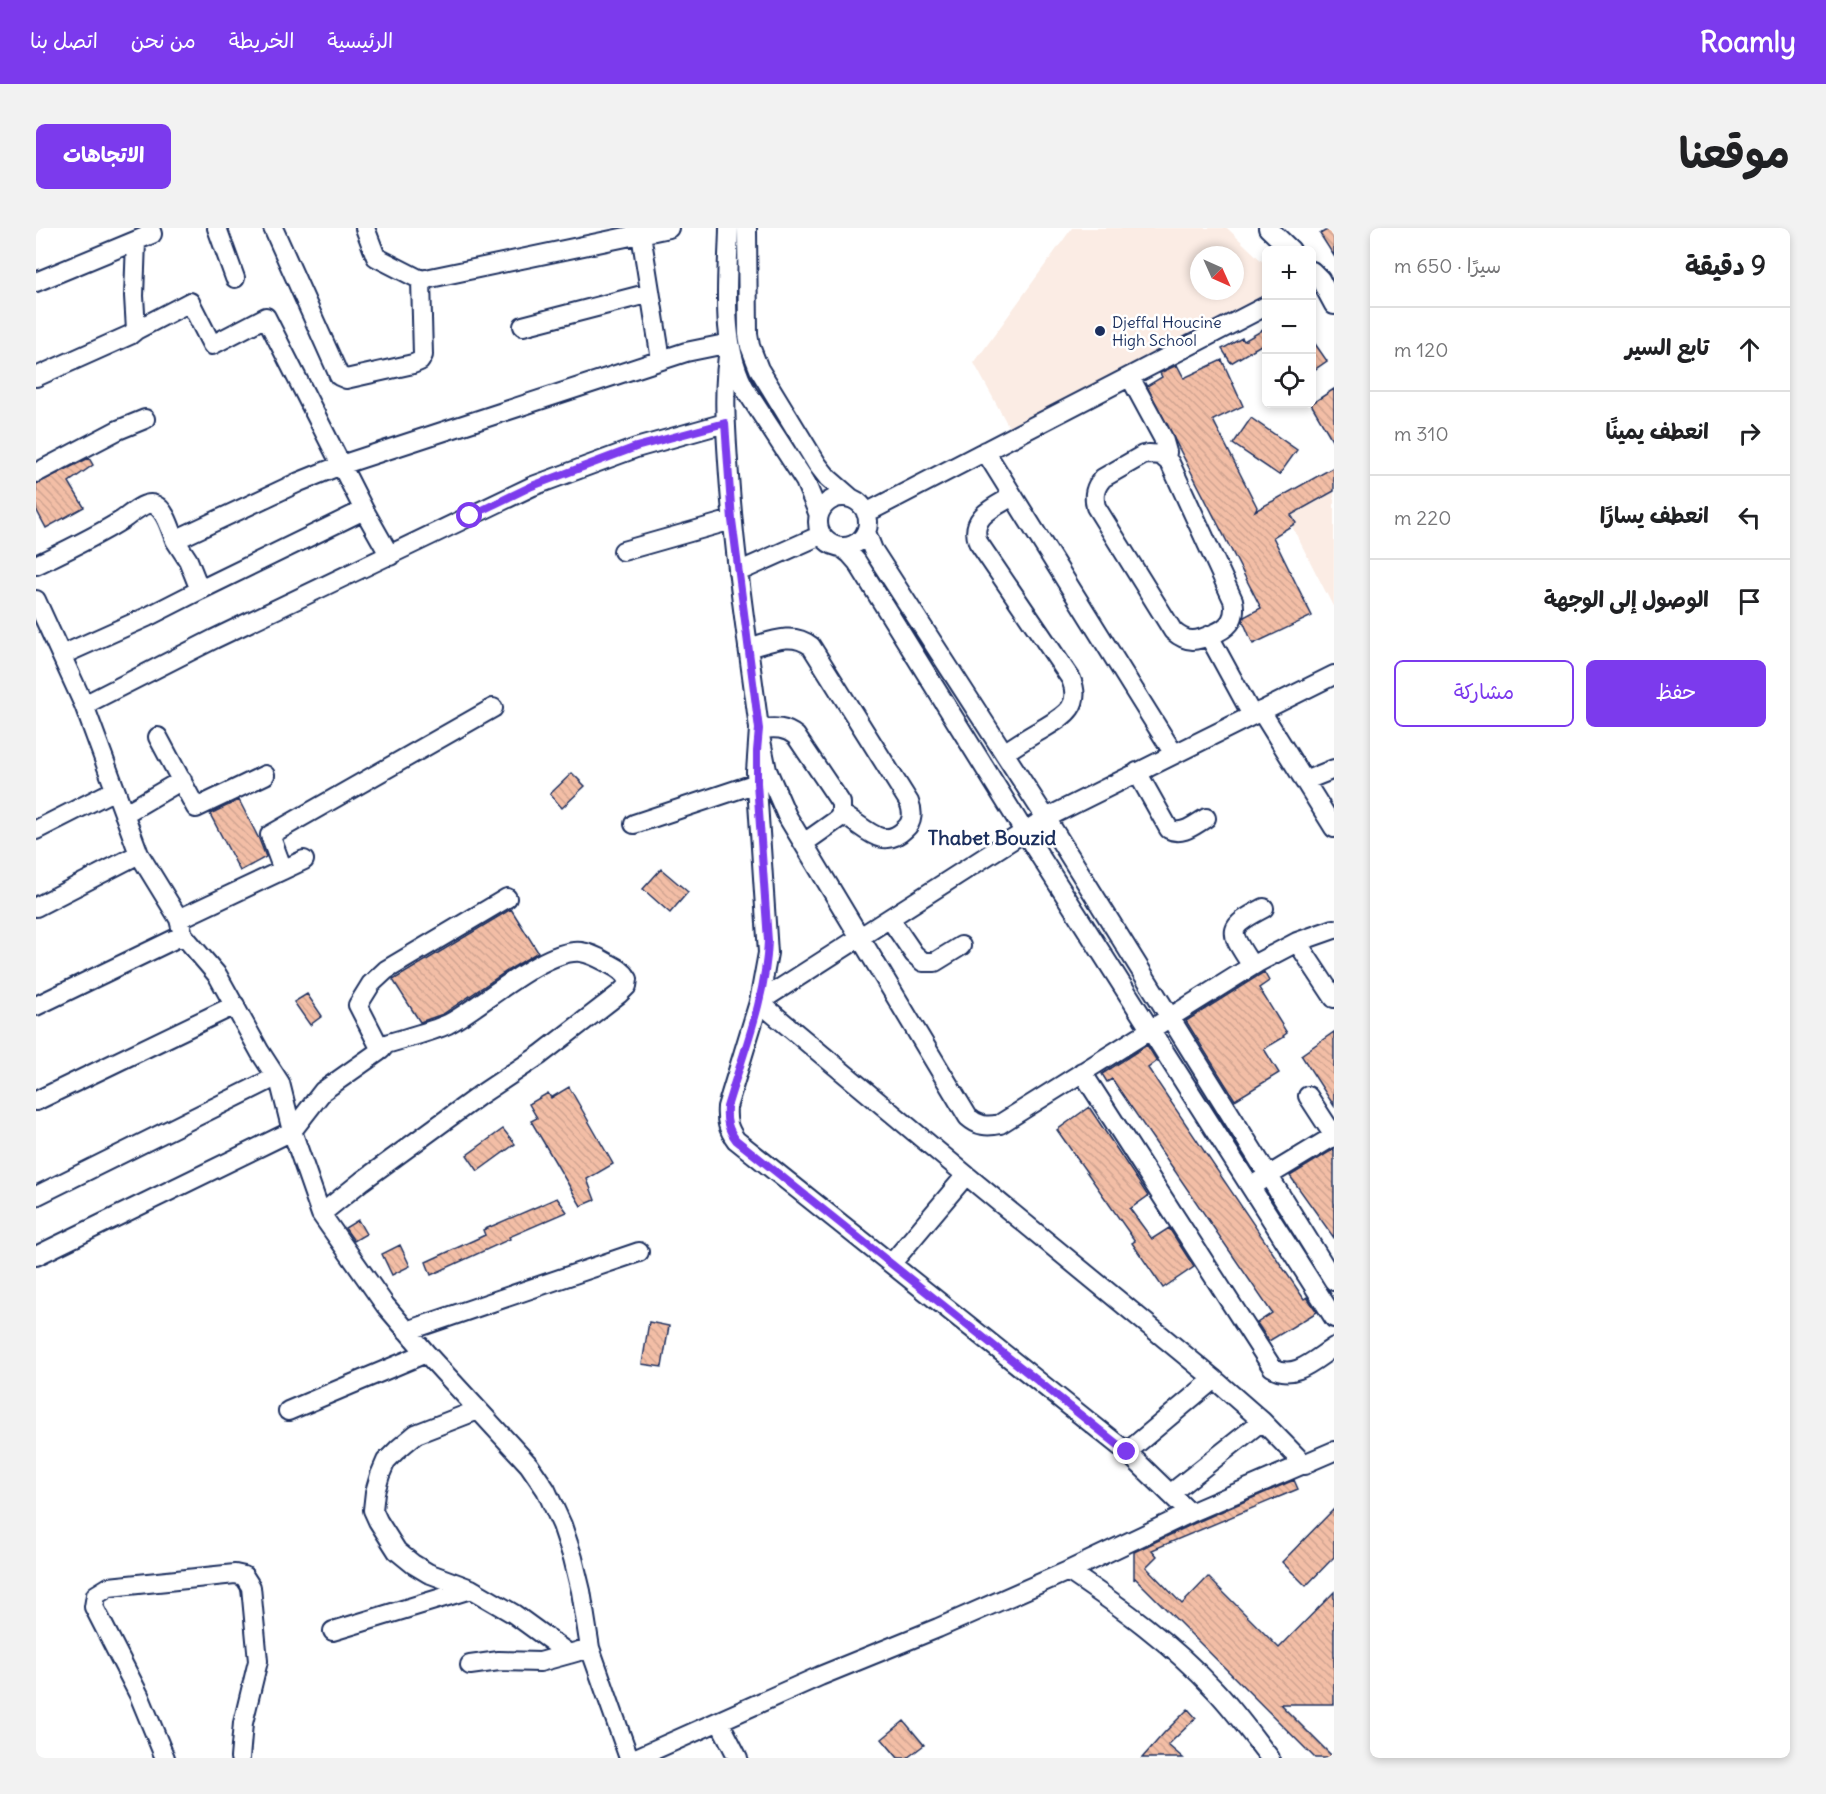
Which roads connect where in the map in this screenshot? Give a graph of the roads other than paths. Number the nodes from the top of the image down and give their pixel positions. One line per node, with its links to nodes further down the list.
1 (150, 228): 10 (street)
2 (217, 228): 12 (street)
3 (273, 228): 13 (street)
4 (365, 228): 13 (street)
5 (669, 228): 9 (street)
6 (729, 228): 21 (street)
7 (747, 228): 32 (street)
8 (1269, 228): 11 (street)
9 (641, 234): 13 (street); 16 (street)
10 (136, 241): 15 (street); 20 (street)
11 (1287, 246)
12 (235, 278)
13 (421, 280)
14 (1316, 281): 17 (street)
15 (36, 282)
16 (651, 293): 19 (street); 22 (street)
17 (1334, 305)
18 (1262, 308): 24 (street)
19 (523, 326)
20 (136, 330): 23 (street); 29 (street)
21 (729, 343): 22 (street); 26 (street); 35 (street)
22 (661, 360): 29 (street)
23 (36, 376)
24 (1130, 377): 27 (street); 28 (street)
25 (145, 419): 30 (street)
26 (725, 423): 36 (street); 42 (street)
27 (986, 452): 31 (street); 34 (street)
28 (1166, 459): 47 (street); 47 (street)
29 (341, 465): 33 (street); 39 (street)
30 (36, 473)
31 (1013, 496): 56 (street); 57 (street)
32 (851, 498): 34 (street); 35 (street)
33 (364, 510): 42 (street); 45 (street)
34 (866, 513): 37 (street)
35 (819, 515): 38 (street)
36 (732, 520): 41 (street); 44 (street)
37 (866, 532): 40 (street); 56 (street)
38 (821, 535): 40 (street); 44 (street)
39 (175, 540): 43 (street); 45 (street)
40 (841, 547): 72 (street)
41 (623, 551)
42 (390, 556): 51 (street)
43 (36, 566)
44 (738, 572): 48 (street)
45 (200, 590): 49 (street)
46 (36, 600): 49 (street)
47 (1209, 636): 53 (street)
48 (748, 648): 54 (street); 66 (street)
49 (62, 655): 51 (street)
50 (1334, 675): 53 (street)
51 (84, 705): 64 (street)
52 (493, 708): 76 (street)
53 (1256, 713): 57 (street); 63 (street)
54 (759, 729): 62 (street); 66 (street)
55 (158, 737): 61 (street)
56 (1004, 753): 67 (street)
57 (1174, 754): 59 (street)
58 (1334, 769): 63 (street)
59 (1137, 772): 67 (street); 68 (street)
60 (265, 775): 61 (street)
61 (182, 780): 65 (street)
62 (763, 781): 69 (street); 73 (street); 88 (street)
63 (1304, 781): 70 (street)
64 (115, 790): 65 (street); 71 (street)
65 (124, 814): 74 (street)
66 (841, 814): 73 (street)
67 (1046, 818): 72 (street); 91 (street)
68 (1206, 818)
69 (634, 824)
70 (1334, 828)
71 (36, 830)
72 (1024, 831): 80 (street); 92 (street)
73 (804, 843): 83 (street)
74 (139, 854): 78 (street); 81 (street)
75 (304, 860): 76 (street)
76 (283, 870): 81 (street)
77 (507, 898): 93 (street)
78 (36, 907)
79 (1264, 908): 86 (street)
80 (890, 919): 83 (street); 85 (street)
81 (181, 927): 89 (street); 90 (street)
82 (1334, 929): 84 (street)
83 (861, 938): 88 (street); 94 (street)
84 (1297, 942): 86 (street); 87 (street)
85 (961, 946)
86 (1252, 966): 91 (street)
87 (1334, 998)
88 (759, 1002): 99 (street); 106 (street)
89 (234, 1005): 95 (street); 97 (street)
90 (36, 1006)
91 (1170, 1017): 92 (street); 100 (street)
92 (1150, 1030): 94 (street); 101 (street)
93 (381, 1050): 98 (street); 103 (street)
94 (1082, 1072): 110 (street)
95 (276, 1077): 98 (street); 102 (street)
96 (1308, 1096): 100 (street)
97 (36, 1101)
98 (292, 1131): 103 (street); 105 (street)
99 (966, 1175): 106 (street); 112 (street)
100 (1268, 1175): 101 (street); 107 (street)
101 (1250, 1186): 108 (street)
102 (36, 1196)
103 (321, 1214): 109 (street)
104 (639, 1252): 109 (street)
105 (36, 1256)
106 (892, 1263): 117 (street)
107 (1334, 1281)
108 (1334, 1318)
109 (407, 1331): 111 (street)
110 (1334, 1347)
111 (426, 1353): 113 (street); 114 (street)
112 (1214, 1379): 115 (street); 117 (street)
113 (478, 1410): 122 (street); 124 (street)
114 (288, 1411)
115 (1262, 1420): 118 (street); 119 (street)
116 (1334, 1451): 118 (street)
117 (1127, 1452): 119 (street)
118 (1305, 1465): 120 (street)
119 (1170, 1494): 120 (street)
120 (1190, 1513): 121 (street)
121 (1068, 1570): 127 (street); 133 (street)
122 (471, 1589): 123 (street); 125 (street)
123 (333, 1631)
124 (590, 1648): 125 (street); 130 (street)
125 (569, 1654): 126 (street)
126 (470, 1665)
127 (718, 1722): 131 (street); 132 (street)
128 (165, 1758): 129 (street)
129 (240, 1758)
130 (629, 1758)
131 (636, 1758)
132 (738, 1758)
133 (1270, 1758)

